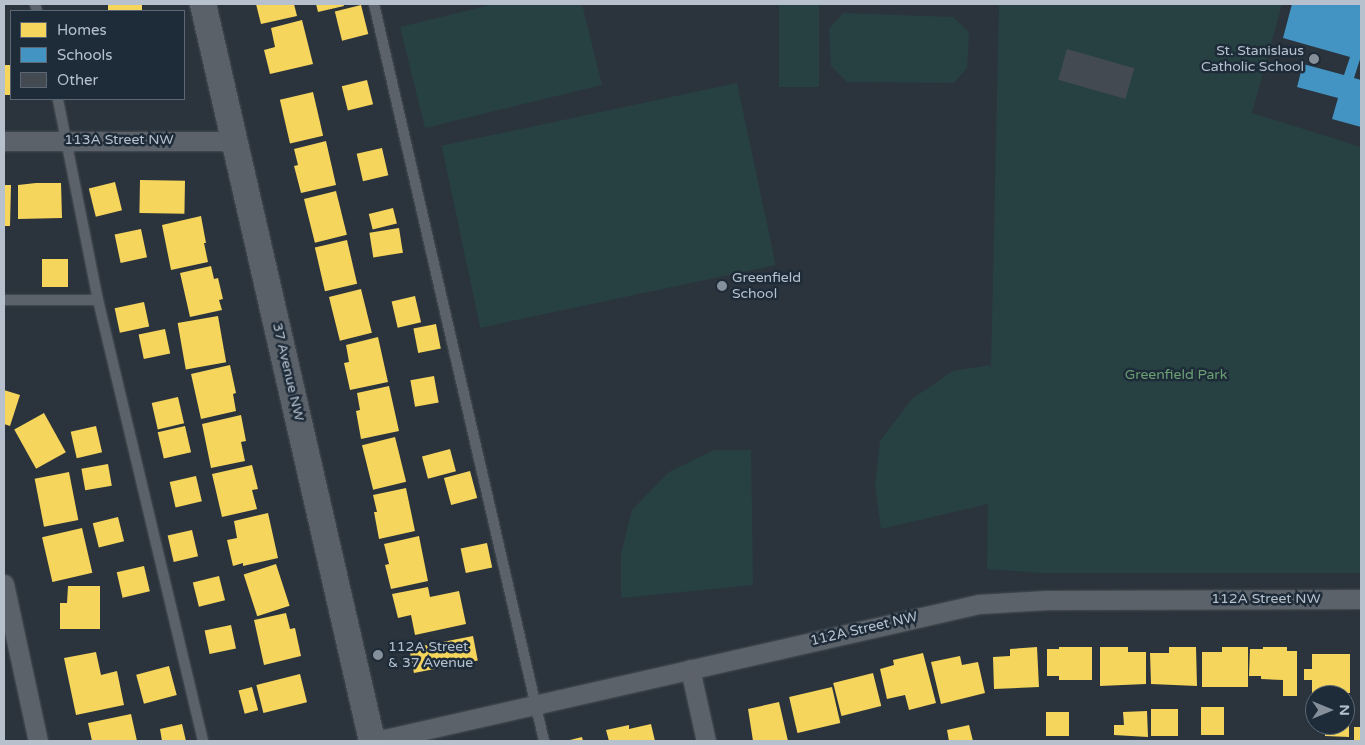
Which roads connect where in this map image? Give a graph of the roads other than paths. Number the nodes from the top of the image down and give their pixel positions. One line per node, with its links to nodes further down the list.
1 (203, 4): 6 (street, 37 Avenue NW)
2 (374, 4): 13 (lane)
3 (58, 100): 5 (lane)
4 (4, 140): 5 (street, 113A Street NW)
5 (67, 140): 6 (street, 113A Street NW); 8 (lane)
6 (235, 141): 16 (street, 37 Avenue NW)
7 (4, 300): 8 (lane)
8 (98, 300): 15 (lane)
9 (4, 584): 11 (street)
10 (1361, 599): 12 (street, 112A Street NW)
11 (8, 626): 14 (street)
12 (690, 669): 13 (street, 112A Street NW); 19 (street)
13 (535, 704): 17 (street, 112A Street NW); 18 (lane)
14 (38, 741)
15 (203, 741)
16 (372, 741)
17 (376, 741)
18 (544, 741)
19 (706, 741)

